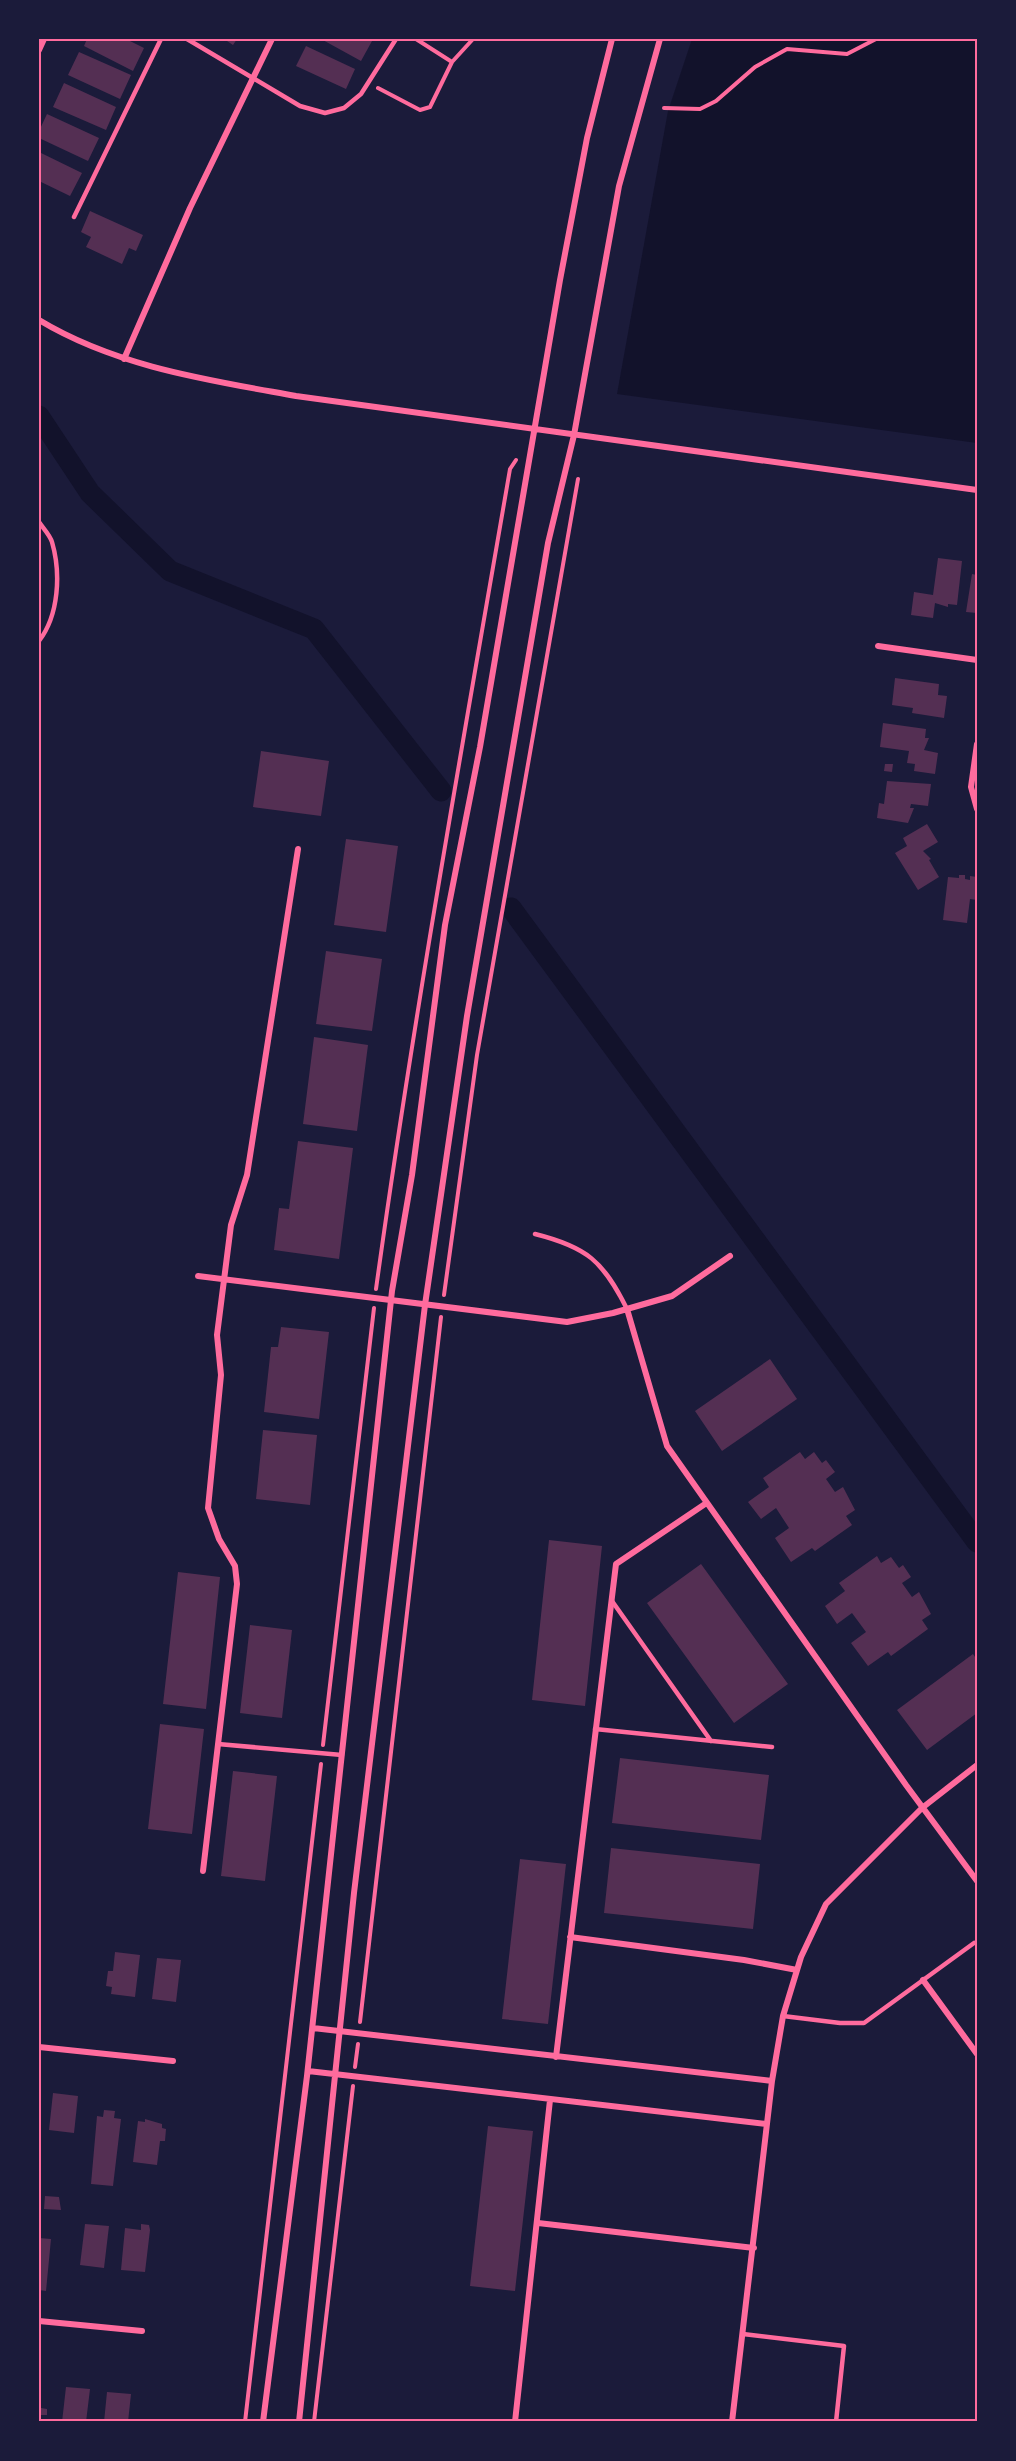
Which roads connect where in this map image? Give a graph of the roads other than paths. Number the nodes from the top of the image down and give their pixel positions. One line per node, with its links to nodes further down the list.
1 (44, 39): 8 (street)
2 (161, 39): 10 (lane)
3 (187, 39): 9 (lane)
4 (272, 39): 9 (street)
5 (396, 39): 9 (lane)
6 (612, 39): 13 (street)
7 (660, 39): 14 (street)
8 (39, 50)
9 (252, 80): 12 (street)
10 (74, 217)
11 (39, 320): 12 (street)
12 (124, 359): 13 (street)
13 (534, 428): 14 (street); 28 (street)
14 (574, 435): 15 (street); 29 (street)
15 (977, 490)
16 (39, 522): 17 (lane)
17 (39, 641)
18 (878, 646): 19 (street)
19 (977, 660)
20 (977, 744): 21 (street)
21 (976, 756): 22 (street)
22 (977, 808)
23 (298, 849): 27 (street)
24 (534, 1234): 30 (lane)
25 (730, 1256): 30 (street)
26 (198, 1276): 27 (street)
27 (224, 1279): 28 (street); 35 (street)
28 (391, 1300): 29 (street); 37 (street)
29 (425, 1305): 30 (street); 48 (street)
30 (627, 1309): 31 (street)
31 (705, 1504): 32 (street); 39 (street)
32 (610, 1599): 33 (street); 34 (lane)
33 (595, 1729): 34 (lane); 42 (street)
34 (711, 1741): 36 (lane)
35 (218, 1744): 37 (lane); 40 (street)
36 (772, 1747)
37 (342, 1755): 47 (street)
38 (977, 1765): 39 (street)
39 (922, 1808): 41 (street); 44 (street)
40 (203, 1871)
41 (977, 1881)
42 (570, 1937): 44 (street); 51 (street)
43 (974, 1943): 45 (lane)
44 (797, 1970): 46 (street)
45 (923, 1980): 46 (lane); 50 (street)
46 (783, 2016): 55 (street)
47 (313, 2028): 48 (street); 53 (street)
48 (339, 2031): 51 (street); 54 (street)
49 (39, 2047): 52 (street)
50 (977, 2054)
51 (556, 2057): 55 (street)
52 (173, 2061)
53 (308, 2071): 54 (street); 63 (street)
54 (334, 2074): 56 (street); 64 (street)
55 (772, 2081): 57 (street)
56 (550, 2100): 57 (street); 58 (street)
57 (767, 2124): 59 (street)
58 (538, 2223): 59 (street); 65 (street)
59 (754, 2248): 62 (street)
60 (39, 2321): 61 (street)
61 (142, 2331)
62 (743, 2334): 66 (street); 67 (lane)
63 (263, 2422)
64 (298, 2422)
65 (515, 2422)
66 (732, 2422)
67 (836, 2422)

